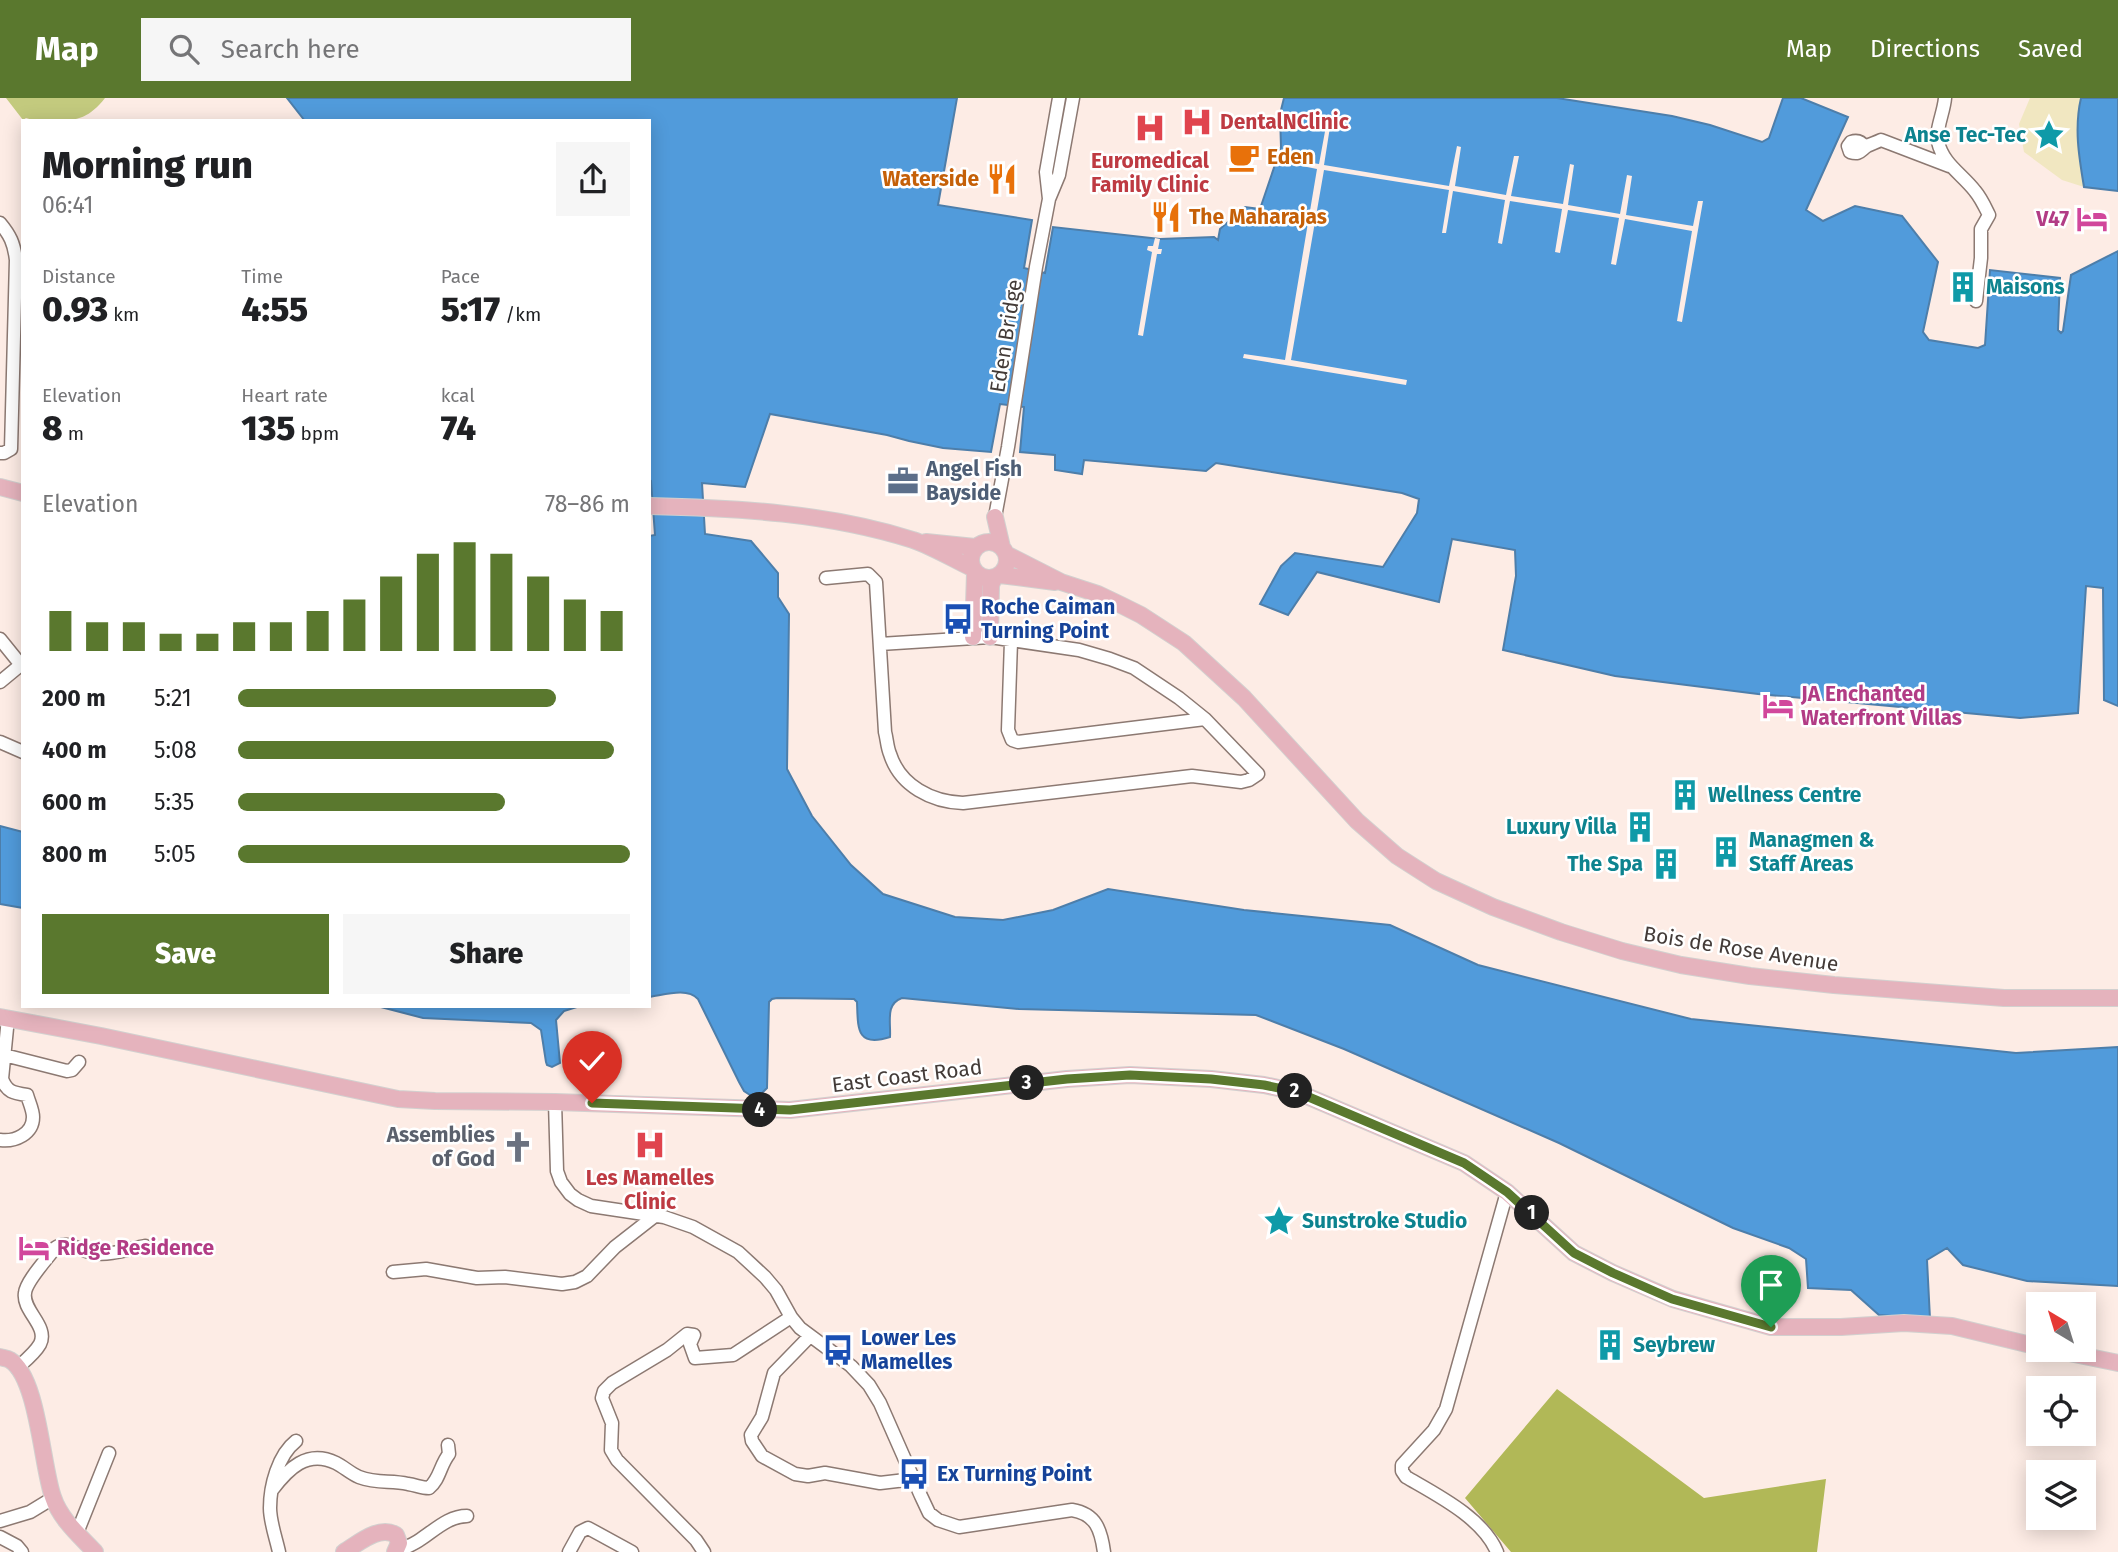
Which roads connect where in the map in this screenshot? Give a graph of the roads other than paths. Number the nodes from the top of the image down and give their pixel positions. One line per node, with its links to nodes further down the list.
1 (1059, 98): 6 (street)
2 (1073, 98): 6 (street)
3 (1945, 98): 5 (street)
4 (1865, 147): 5 (street)
5 (1949, 166): 8 (street)
6 (1049, 199): 13 (street, Eden Bridge)
7 (0, 223): 9 (street)
8 (1976, 301)
9 (0, 453)
10 (0, 487): 11 (main road)
11 (21, 492)
12 (651, 506): 14 (main road)
13 (995, 517): 15 (main road); 16 (main road)
14 (917, 541): 15 (main road); 17 (main road)
15 (978, 545): 16 (main road); 17 (main road)
16 (1004, 550): 18 (main road); 20 (main road, Bois de Rose Avenue)
17 (973, 570): 18 (main road); 21 (main road)
18 (997, 576): 20 (main road, Bois de Rose Avenue); 22 (main road)
19 (826, 578): 25 (street)
20 (1061, 582): 32 (main road, Bois de Rose Avenue)
21 (973, 637): 22 (street); 25 (street)
22 (990, 638): 24 (street)
23 (0, 639): 26 (street)
24 (1011, 641): 29 (street); 29 (street)
25 (880, 644): 29 (street)
26 (21, 663)
27 (21, 665): 28 (street)
28 (0, 682)
29 (1205, 719)
30 (0, 742): 31 (street)
31 (21, 751)
32 (2118, 998)
33 (4, 1018): 34 (street); 36 (main road, East Coast Road)
34 (4, 1055): 35 (street); 37 (street)
35 (79, 1062)
36 (555, 1102): 38 (main road, East Coast Road); 39 (street)
37 (0, 1140)
38 (1507, 1192): 44 (main road, East Coast Road); 68 (street)
39 (656, 1215): 41 (street); 42 (street)
40 (145, 1247): 48 (street)
41 (393, 1272)
42 (791, 1317): 43 (street); 66 (street)
43 (810, 1336): 52 (street); 52 (street)
44 (2026, 1344)
45 (0, 1357): 48 (main road)
46 (2096, 1358): 47 (main road)
47 (2118, 1363)
48 (18, 1368): 54 (main road)
49 (296, 1441): 53 (street)
50 (448, 1446): 53 (street)
51 (109, 1453): 57 (street)
52 (914, 1479): 67 (street)
53 (272, 1490): 61 (street)
54 (53, 1498): 56 (street); 57 (main road)
55 (467, 1516): 63 (street)
56 (0, 1521)
57 (77, 1533): 60 (main road)
58 (0, 1537): 59 (street)
59 (22, 1552)
60 (95, 1552)
61 (279, 1552)
62 (344, 1552): 63 (main road)
63 (395, 1552)
64 (569, 1552): 65 (street)
65 (632, 1552)
66 (704, 1552)
67 (1104, 1552)
68 (1497, 1552)

